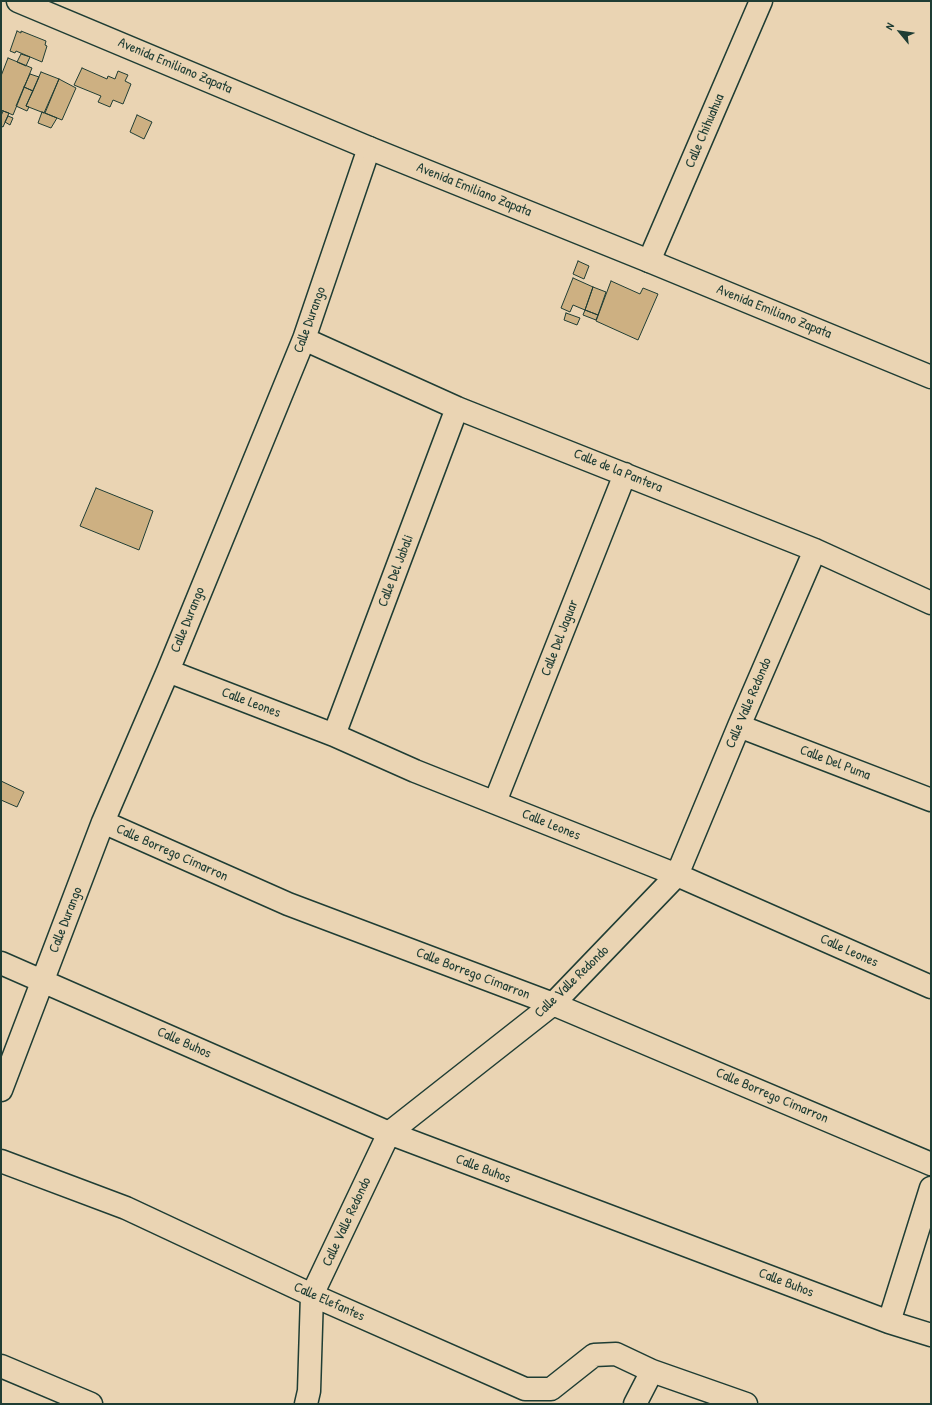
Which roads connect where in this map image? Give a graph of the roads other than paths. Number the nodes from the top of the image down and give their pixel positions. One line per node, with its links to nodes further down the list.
1 (18, 1): 3 (street, Avenida Emiliano Zapata)
2 (761, 1): 4 (street, Calle Chihuahua)
3 (369, 148): 4 (street, Avenida Emiliano Zapata); 5 (street, Calle Durango)
4 (649, 261): 6 (street, Avenida Emiliano Zapata)
5 (304, 339): 7 (street, Calle de la Pantera); 11 (street, Calle Durango)
6 (931, 377)
7 (457, 408): 8 (street, Calle de la Pantera); 13 (street, Calle Del Jabali)
8 (625, 474): 9 (street, Calle de la Pantera); 15 (street, Calle Del Jaguar)
9 (815, 550): 10 (street, Calle de la Pantera); 12 (street, Calle Valle Redondo)
10 (931, 603)
11 (168, 671): 13 (street, Calle Leones); 16 (street, Calle Durango)
12 (739, 726): 14 (street, Calle Del Puma); 17 (street, Calle Valle Redondo)
13 (334, 734): 15 (street, Calle Leones)
14 (931, 800)
15 (495, 802): 17 (street, Calle Leones)
16 (103, 822): 19 (street, Calle Durango); 21 (street, Calle Borrego Cimarron)
17 (677, 875): 20 (street, Calle Leones); 21 (street, Calle Valle Redondo)
18 (1, 963): 19 (street, Calle Buhos)
19 (43, 981): 22 (street, Calle Durango); 23 (street, Calle Buhos)
20 (931, 987)
21 (553, 1004): 23 (street, Calle Valle Redondo); 25 (street, Calle Borrego Cimarron)
22 (1, 1090)
23 (389, 1133): 27 (street, Calle Valle Redondo); 28 (street, Calle Buhos)
24 (1, 1162): 27 (street, Calle Elefantes)
25 (931, 1164)
26 (931, 1188): 28 (street)
27 (312, 1295): 31 (street, Calle Elefantes); 33 (street, Calle Valle Redondo)
28 (889, 1322): 29 (street, Calle Buhos)
29 (931, 1335)
30 (1, 1366): 32 (street)
31 (652, 1371): 34 (street); 35 (street, Calle Elefantes)
32 (91, 1404)
33 (306, 1404)
34 (635, 1404)
35 (746, 1404)

